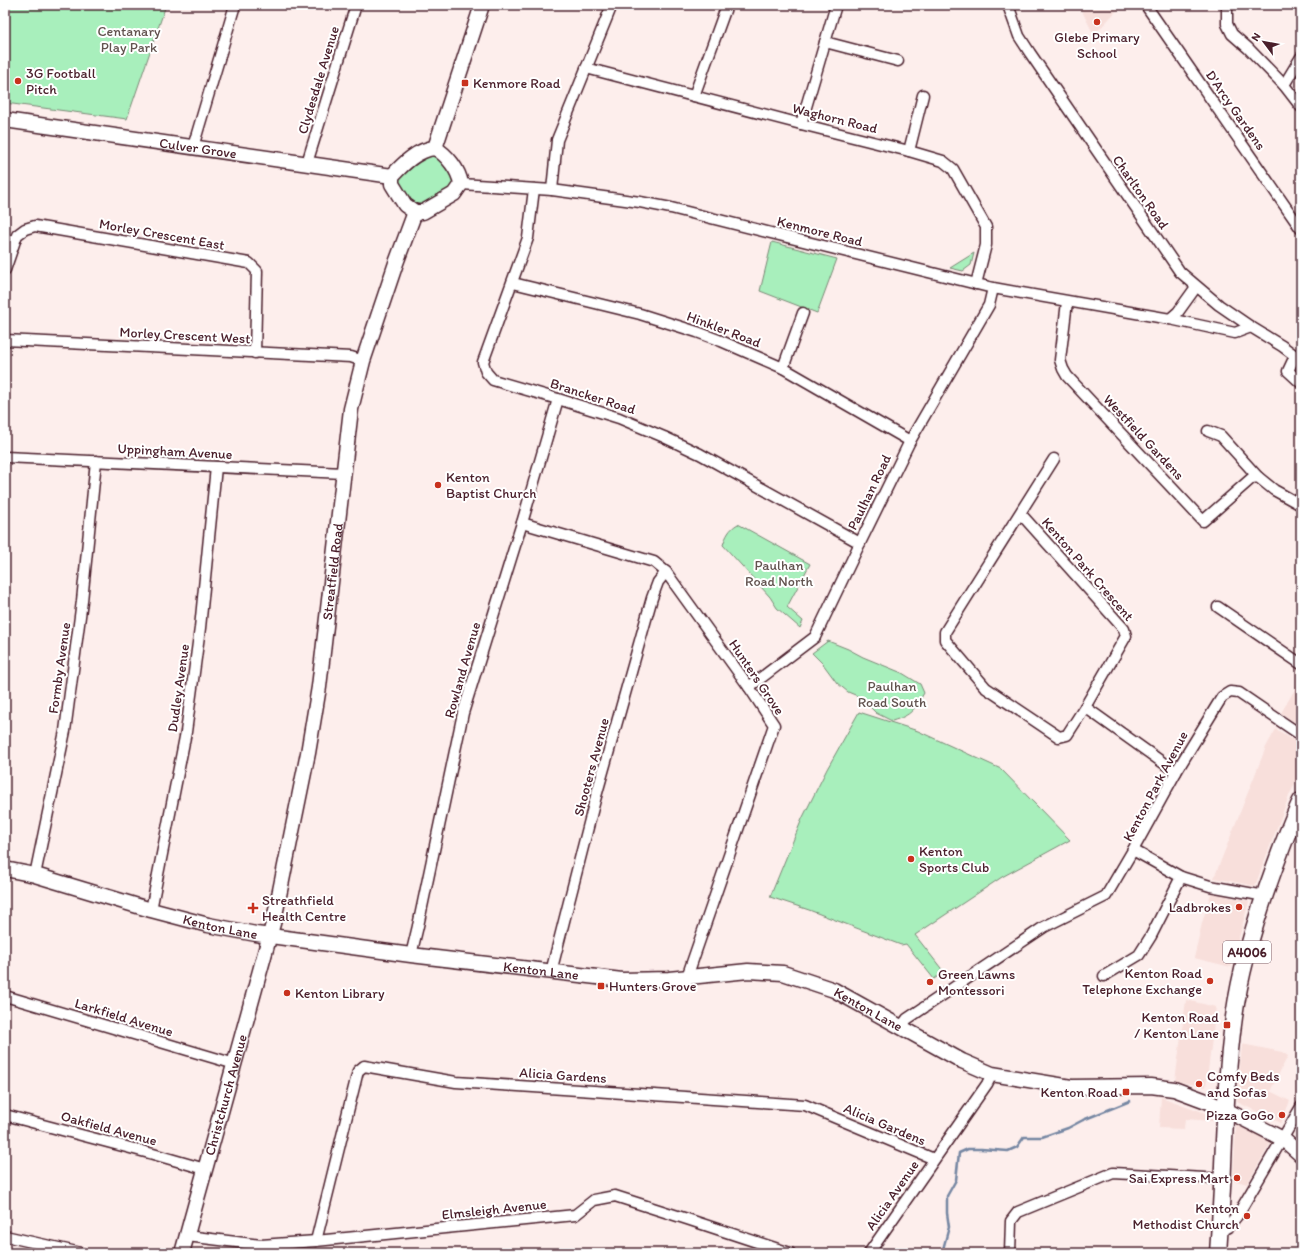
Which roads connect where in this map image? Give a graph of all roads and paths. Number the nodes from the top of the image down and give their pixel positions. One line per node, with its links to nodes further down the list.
1 (235, 5): 20 (street)
2 (356, 5): 23 (street, Clydesdale Avenue)
3 (482, 5): 21 (street)
4 (612, 5): 13 (street)
5 (727, 5): 16 (street)
6 (836, 5): 10 (street)
7 (1008, 5): 33 (street, Charlton Road)
8 (1227, 5): 14 (street)
9 (1147, 7): 29 (street, D'Arcy Gardens)
10 (825, 42): 12 (street); 19 (street)
11 (1301, 57): 14 (street)
12 (898, 61)
13 (586, 68): 16 (street, Waghorn Road); 27 (street)
14 (1284, 85): 17 (street)
15 (923, 95): 22 (street)
16 (694, 96): 19 (street, Waghorn Road)
17 (1301, 107)
18 (5, 120): 20 (street, Culver Grove)
19 (801, 124): 22 (street, Waghorn Road)
20 (193, 147): 23 (street, Culver Grove)
21 (435, 148): 24 (street); 25 (street)
22 (909, 151): 32 (street, Waghorn Road)
23 (307, 163): 24 (street, Culver Grove)
24 (392, 176): 28 (street)
25 (461, 184): 26 (street, Kenmore Road); 28 (street)
26 (534, 189): 27 (street, Kenmore Road); 31 (street, Brancker Road)
27 (552, 190): 32 (street, Kenmore Road)
28 (416, 212): 42 (street, Streatfield Road)
29 (1301, 229)
30 (5, 270): 40 (street, Morley Crescent East)
31 (513, 283): 43 (street, Hinkler Road); 45 (street, Brancker Road)
32 (976, 284): 34 (street, Kenmore Road)
33 (1196, 287): 37 (street); 38 (street, Charlton Road)
34 (993, 288): 35 (street, Kenmore Road); 47 (street, Paulhan Road)
35 (1067, 302): 37 (street, Kenmore Road); 53 (street, Westfield Gardens)
36 (803, 313): 43 (street)
37 (1170, 319): 38 (street, Kenmore Road)
38 (1251, 327): 41 (street, Charlton Road)
39 (5, 340): 40 (street, Morley Crescent West)
40 (255, 353): 42 (street, Morley Crescent West)
41 (1298, 358): 44 (street, Charlton Road)
42 (363, 361): 52 (street, Streatfield Road)
43 (783, 368): 47 (street, Hinkler Road)
44 (1301, 383)
45 (558, 398): 56 (street, Rowland Avenue); 57 (street, Brancker Road)
46 (1208, 431): 53 (street)
47 (910, 441): 57 (street, Paulhan Road)
48 (5, 457): 50 (street, Uppingham Avenue)
49 (1054, 459): 55 (street, Kenton Park Crescent)
50 (96, 461): 51 (street, Uppingham Avenue); 68 (street, Formby Avenue)
51 (216, 467): 52 (street, Uppingham Avenue); 71 (street, Dudley Avenue)
52 (343, 473): 72 (street, Streatfield Road)
53 (1258, 477): 54 (street)
54 (1301, 505)
55 (1020, 513): 62 (street, Kenton Park Crescent); 62 (street, Kenton Park Crescent)
56 (522, 522): 58 (street, Hunters Grove); 73 (street, Rowland Avenue)
57 (860, 543): 61 (street, Paulhan Road)
58 (666, 572): 61 (street, Hunters Grove); 74 (street, Shooters Avenue)
59 (1218, 607): 60 (street)
60 (1301, 664)
61 (749, 688): 76 (street, Hunters Grove)
62 (1085, 707): 64 (street)
63 (1301, 735): 64 (street, Kenton Park Avenue)
64 (1176, 772): 66 (street, Kenton Park Avenue)
65 (1301, 801): 70 (main road, A4006)
66 (1133, 850): 69 (street, Kenton Park Avenue); 78 (street)
67 (5, 869): 68 (street, Kenton Lane)
68 (35, 875): 71 (street, Kenton Lane)
69 (1181, 877): 70 (street, Kenton Park Avenue); 75 (street)
70 (1264, 896): 82 (main road, A4006)
71 (151, 910): 72 (street, Kenton Lane)
72 (270, 936): 73 (street, Kenton Lane); 79 (street, Christchurch Avenue)
73 (411, 955): 74 (street, Kenton Lane)
74 (552, 972): 76 (street, Kenton Lane)
75 (1104, 976)
76 (687, 977): 78 (street, Kenton Lane)
77 (5, 996): 79 (street, Larkfield Avenue)
78 (901, 1027): 80 (street, Kenton Lane)
79 (235, 1064): 87 (street, Christchurch Avenue)
80 (992, 1074): 82 (street, Kenton Lane); 86 (street, Alicia Avenue)
81 (1301, 1107): 84 (street)
82 (1226, 1110): 84 (street, Kenton Lane); 88 (main road, A4006)
83 (5, 1115): 87 (street, Oakfield Avenue)
84 (1283, 1139): 85 (street, Kenton Lane); 89 (street)
85 (1301, 1155)
86 (934, 1159): 92 (street, Alicia Gardens); 96 (street, Alicia Avenue)
87 (205, 1169): 91 (street, Christchurch Avenue)
88 (1223, 1179): 89 (main road, A4006); 97 (street)
89 (1219, 1232): 98 (main road, A4006)
90 (5, 1236): 93 (street)
91 (187, 1236): 92 (street, Elmsleigh Avenue); 94 (street, Christchurch Avenue)
92 (316, 1241): 95 (street, Elmsleigh Avenue)
93 (81, 1253)
94 (182, 1253)
95 (790, 1253)
96 (869, 1253)
97 (1010, 1253)
98 (1218, 1253)

